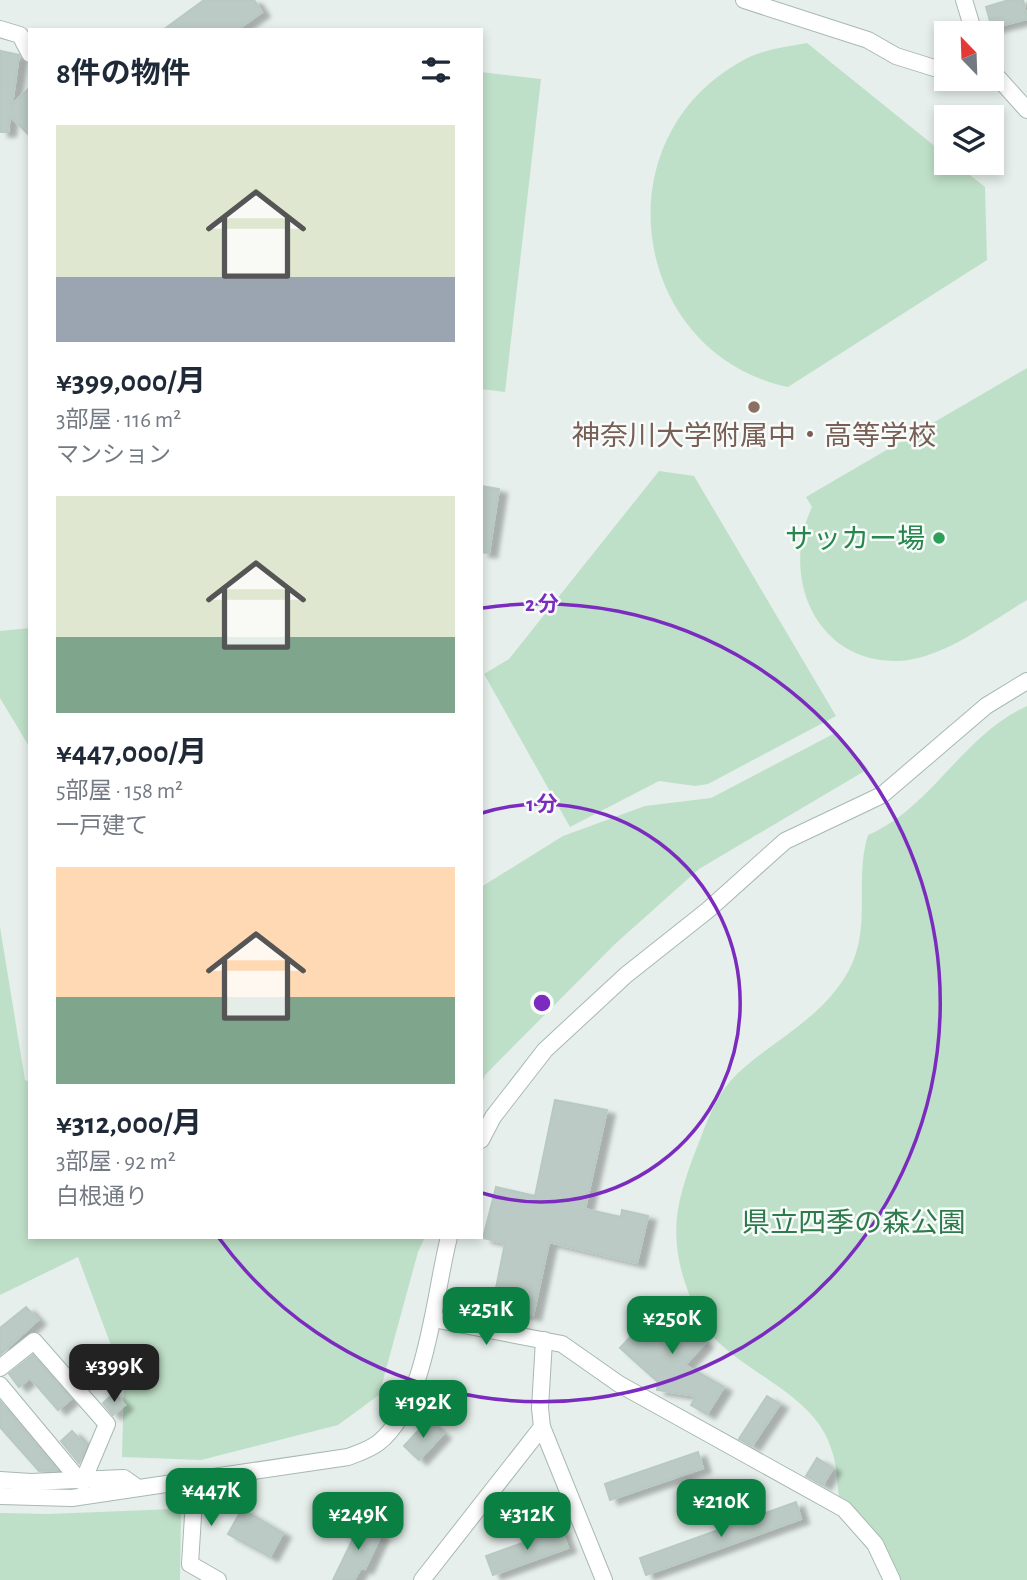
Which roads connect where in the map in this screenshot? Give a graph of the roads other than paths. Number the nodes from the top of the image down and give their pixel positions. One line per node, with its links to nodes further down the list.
1 (744, 0): 6 (street)
2 (964, 0): 3 (street)
3 (970, 21)
4 (0, 29): 5 (street)
5 (28, 50)
6 (934, 68)
7 (1004, 84): 8 (street)
8 (1027, 110)
9 (1027, 681): 10 (street)
10 (483, 1136)
11 (449, 1239): 12 (street)
12 (433, 1319): 13 (street); 17 (street)
13 (544, 1340): 16 (street); 25 (street)
14 (0, 1368): 19 (street)
15 (0, 1384): 19 (street)
16 (542, 1427): 23 (street); 24 (street)
17 (199, 1478): 20 (street); 22 (street)
18 (0, 1480): 19 (street)
19 (82, 1481): 20 (street)
20 (138, 1488): 21 (street)
21 (0, 1496)
22 (218, 1580)
23 (422, 1580)
24 (604, 1580)
25 (892, 1580)

